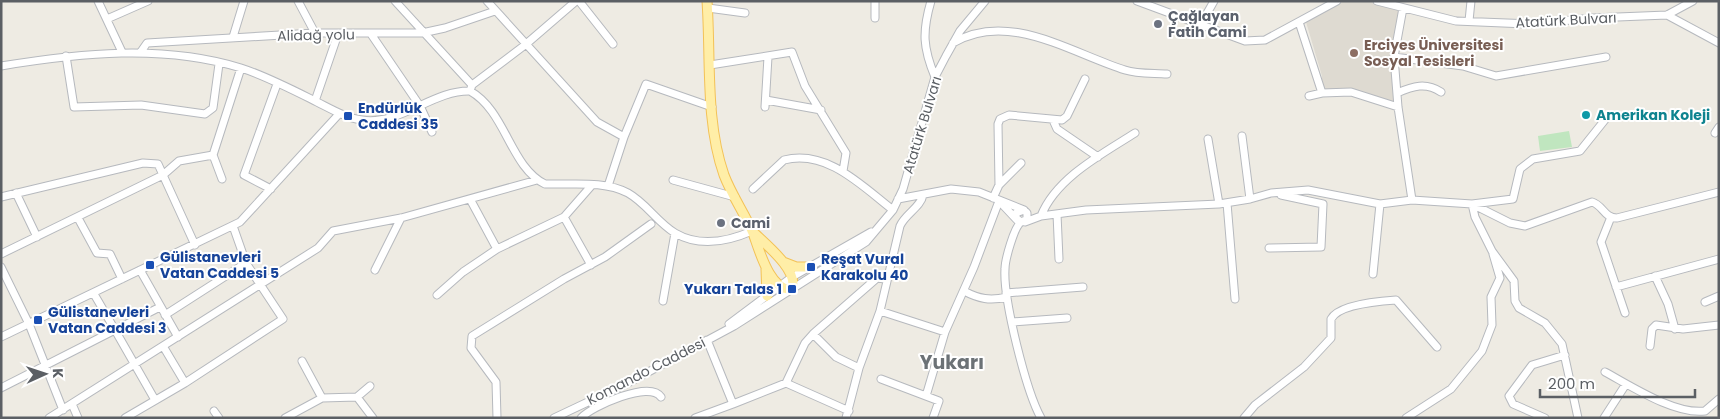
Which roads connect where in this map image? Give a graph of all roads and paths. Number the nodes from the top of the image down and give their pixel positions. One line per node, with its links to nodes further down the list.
1 (98, 1): 25 (street)
2 (148, 1): 25 (street)
3 (244, 1): 33 (street)
4 (298, 1): 30 (street)
5 (395, 1): 29 (street)
6 (487, 1): 21 (street)
7 (578, 1): 36 (street); 37 (street)
8 (875, 1): 24 (street)
9 (931, 1): 49 (street)
10 (985, 1): 34 (street, Atatürk Bulvarı)
11 (1137, 1): 28 (street)
12 (1214, 1): 28 (street)
13 (1320, 1): 20 (street)
14 (1338, 1): 20 (street)
15 (1377, 1): 19 (street, Atatürk Bulvarı)
16 (1471, 1): 26 (street)
17 (1693, 1): 23 (street, Atatürk Bulvarı)
18 (707, 5): 22 (street); 45 (main road)
19 (1403, 8): 26 (street, Atatürk Bulvarı); 42 (street)
20 (1322, 9): 27 (street)
21 (495, 12): 29 (street, Alidağ yolu); 37 (street)
22 (745, 13)
23 (1667, 15): 26 (street, Atatürk Bulvarı); 35 (street)
24 (875, 18)
25 (107, 19): 38 (street)
26 (1469, 21)
27 (1299, 22): 28 (street); 54 (street)
28 (1201, 24)
29 (422, 32): 32 (street, Alidağ yolu); 52 (street)
30 (315, 33): 31 (street, Alidağ yolu); 33 (street, Alidağ yolu)
31 (338, 34): 32 (street, Alidağ yolu); 57 (street)
32 (371, 34): 58 (street)
33 (233, 37): 39 (street, Alidağ yolu)
34 (953, 43): 48 (street); 49 (street, Atatürk Bulvarı)
35 (1719, 43)
36 (613, 44)
37 (525, 45): 52 (street); 68 (street)
38 (122, 52): 39 (street); 40 (street)
39 (140, 53): 44 (street)
40 (66, 56): 44 (street); 46 (street)
41 (768, 57): 45 (street); 61 (street); 61 (street)
42 (1394, 57): 43 (street); 55 (street)
43 (1606, 57)
44 (219, 64): 47 (street)
45 (710, 65): 59 (main road)
46 (1, 66)
47 (241, 68): 51 (street); 70 (street)
48 (1167, 74)
49 (936, 77): 92 (street, Atatürk Bulvarı)
50 (1085, 79): 64 (street)
51 (277, 84): 57 (street); 81 (street)
52 (471, 88): 58 (street); 76 (street)
53 (1440, 92): 55 (street)
54 (1322, 93): 56 (street); 60 (street)
55 (1397, 93): 60 (street)
56 (1309, 96)
57 (315, 101): 62 (street)
58 (420, 106): 62 (street); 65 (street)
59 (712, 107): 68 (street); 88 (main road)
60 (1398, 107): 93 (street)
61 (821, 110): 73 (street)
62 (339, 114): 81 (street)
63 (1608, 116): 96 (street)
64 (1053, 120): 71 (street); 79 (street)
65 (432, 132)
66 (1135, 133): 71 (street)
67 (1242, 136): 91 (street)
68 (624, 137): 80 (street)
69 (1208, 139): 94 (street)
70 (213, 155): 74 (street); 75 (street)
71 (1098, 157): 100 (street)
72 (1021, 163): 79 (street)
73 (843, 171): 82 (street); 97 (street)
74 (163, 175): 85 (street); 102 (street); 112 (street)
75 (222, 179)
76 (537, 180): 78 (street); 89 (street)
77 (674, 180): 88 (street)
78 (592, 185): 80 (street); 101 (street)
79 (1000, 185): 90 (street)
80 (608, 186): 110 (street)
81 (271, 189): 107 (street)
82 (753, 189)
83 (1271, 192): 91 (street); 95 (street); 113 (street)
84 (1719, 192): 104 (street)
85 (16, 193): 87 (street); 111 (street)
86 (923, 195): 90 (street); 92 (street); 131 (street)
87 (1, 197)
88 (735, 198): 109 (main road)
89 (470, 199): 103 (street); 114 (street)
90 (996, 199): 98 (street); 105 (street); 137 (street)
91 (1250, 199): 94 (street)
92 (898, 200): 97 (street, Atatürk Bulvarı)
93 (1412, 200): 95 (street); 96 (street)
94 (1223, 204): 99 (street); 143 (street)
95 (1380, 204): 127 (street)
96 (1472, 204): 104 (street); 115 (street)
97 (893, 210): 108 (street, Atatürk Bulvarı)
98 (1024, 210): 100 (street); 105 (street)
99 (1056, 214): 100 (street); 117 (street)
100 (1041, 216): 105 (street)
101 (564, 217): 114 (street); 121 (street)
102 (78, 218): 111 (street); 130 (street)
103 (401, 218): 126 (street); 132 (street)
104 (1611, 218): 135 (street)
105 (1021, 221): 140 (street)
106 (651, 224): 121 (street)
107 (233, 226): 112 (street); 120 (street)
108 (880, 226): 123 (street); 136 (street, Atatürk Bulvarı)
109 (752, 231): 110 (street); 119 (main road); 124 (main road)
110 (675, 232): 144 (street)
111 (37, 237): 116 (street)
112 (195, 245): 125 (street)
113 (1269, 248)
114 (497, 249): 139 (street)
115 (1492, 251): 164 (street); 201 (street)
116 (1, 254)
117 (1059, 259)
118 (1719, 259): 128 (street)
119 (783, 262): 123 (main road); 129 (main road)
120 (246, 263): 132 (street); 149 (street)
121 (592, 265): 194 (street)
122 (1, 267): 152 (street)
123 (811, 267): 129 (street)
124 (766, 268): 133 (main road); 141 (main road)
125 (140, 270): 130 (street); 146 (street)
126 (374, 270)
127 (1372, 274)
128 (1655, 276): 135 (street); 154 (street)
129 (792, 277): 133 (street); 136 (main road)
130 (122, 279): 138 (street)
131 (885, 279): 147 (street); 157 (street)
132 (260, 284): 159 (street); 171 (street)
133 (780, 286): 136 (main road); 141 (street)
134 (1083, 287): 140 (street)
135 (1616, 287): 148 (street)
136 (792, 289): 160 (street, Atatürk Bulvarı)
137 (964, 291): 140 (street); 156 (street)
138 (94, 294): 152 (street); 155 (street)
139 (436, 295)
140 (1007, 295): 151 (street)
141 (767, 296): 160 (street)
142 (1719, 296): 145 (street)
143 (1235, 299)
144 (663, 302)
145 (1704, 302)
146 (160, 307): 149 (street); 155 (street)
147 (880, 311): 156 (street); 168 (street)
148 (1625, 313)
149 (165, 315): 159 (street)
150 (1067, 318): 151 (street)
151 (1013, 322): 199 (street)
152 (29, 324): 158 (street); 167 (street)
153 (1719, 325): 154 (street)
154 (1675, 329): 162 (street)
155 (115, 330): 166 (street); 167 (street)
156 (945, 332): 176 (street)
157 (813, 334): 168 (street); 172 (street)
158 (1, 336)
159 (178, 337): 161 (street)
160 (709, 338): 183 (street); 195 (street, Komando Caddesi)
161 (163, 346): 166 (street); 171 (street)
162 (1650, 346)
163 (1437, 347): 200 (street)
164 (1565, 355): 202 (street); 203 (street)
165 (302, 361): 179 (street)
166 (134, 364): 181 (street); 182 (street)
167 (47, 366): 175 (street); 184 (street)
168 (859, 368): 186 (street)
169 (1605, 372): 173 (street)
170 (881, 379): 176 (street)
171 (185, 383): 181 (street)
172 (786, 383): 183 (street); 186 (street)
173 (1626, 384): 187 (street); 204 (street)
174 (370, 386): 177 (street)
175 (1, 388)
176 (926, 396): 198 (street)
177 (357, 397): 179 (street); 193 (street)
178 (661, 397): 196 (street)
179 (322, 398): 192 (street)
180 (1719, 399): 187 (street)
181 (155, 400): 190 (street)
182 (72, 404): 184 (street); 189 (street)
183 (733, 404): 197 (street)
184 (63, 410): 188 (street)
185 (214, 411): 191 (street)
186 (847, 414)
187 (1699, 415)
188 (49, 418)
189 (78, 418)
190 (124, 418)
191 (219, 418)
192 (285, 418)
193 (373, 418)
194 (497, 418)
195 (554, 418)
196 (581, 418)
197 (695, 418)
198 (933, 418)
199 (1041, 418)
200 (1244, 418)
201 (1406, 418)
202 (1545, 418)
203 (1578, 418)
204 (1604, 418)

